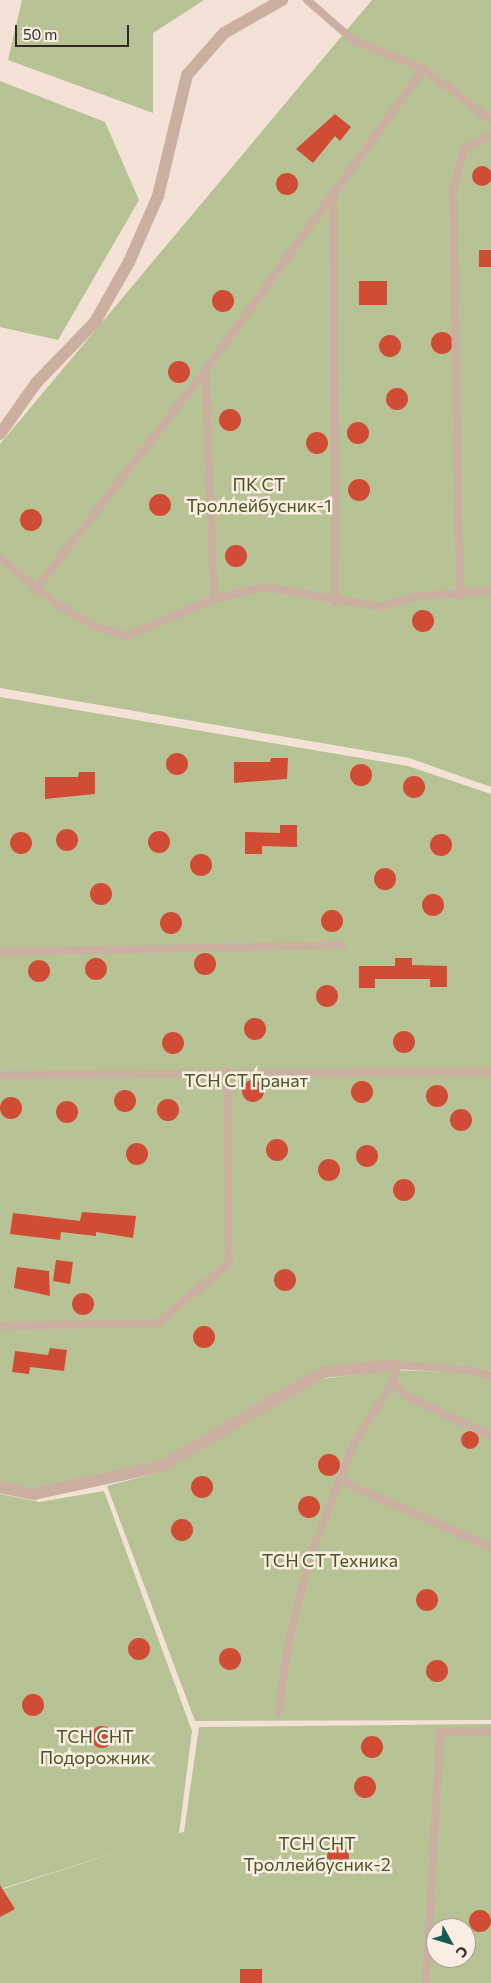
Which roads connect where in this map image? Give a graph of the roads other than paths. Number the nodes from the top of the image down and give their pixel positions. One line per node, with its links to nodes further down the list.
1 (282, 0): 8 (street)
2 (307, 0): 3 (lane)
3 (424, 69): 4 (lane); 6 (lane)
4 (491, 120)
5 (491, 134): 12 (lane)
6 (333, 193): 7 (lane); 14 (lane)
7 (205, 371): 10 (lane); 13 (lane)
8 (0, 434)
9 (0, 558): 10 (lane)
10 (35, 590): 13 (lane)
11 (491, 592): 12 (lane)
12 (460, 596): 14 (lane)
13 (214, 599): 14 (lane)
14 (336, 602)
15 (343, 945): 16 (lane)
16 (0, 952)
17 (227, 1071): 18 (lane); 19 (lane); 20 (lane)
18 (491, 1072)
19 (0, 1075)
20 (0, 1326)
21 (397, 1365): 22 (lane); 23 (lane); 26 (street)
22 (491, 1376)
23 (393, 1382): 24 (lane); 25 (lane)
24 (491, 1436)
25 (343, 1478): 27 (lane); 28 (lane)
26 (0, 1487)
27 (491, 1548)
28 (279, 1712)
29 (491, 1731): 30 (lane)
30 (426, 1983)

